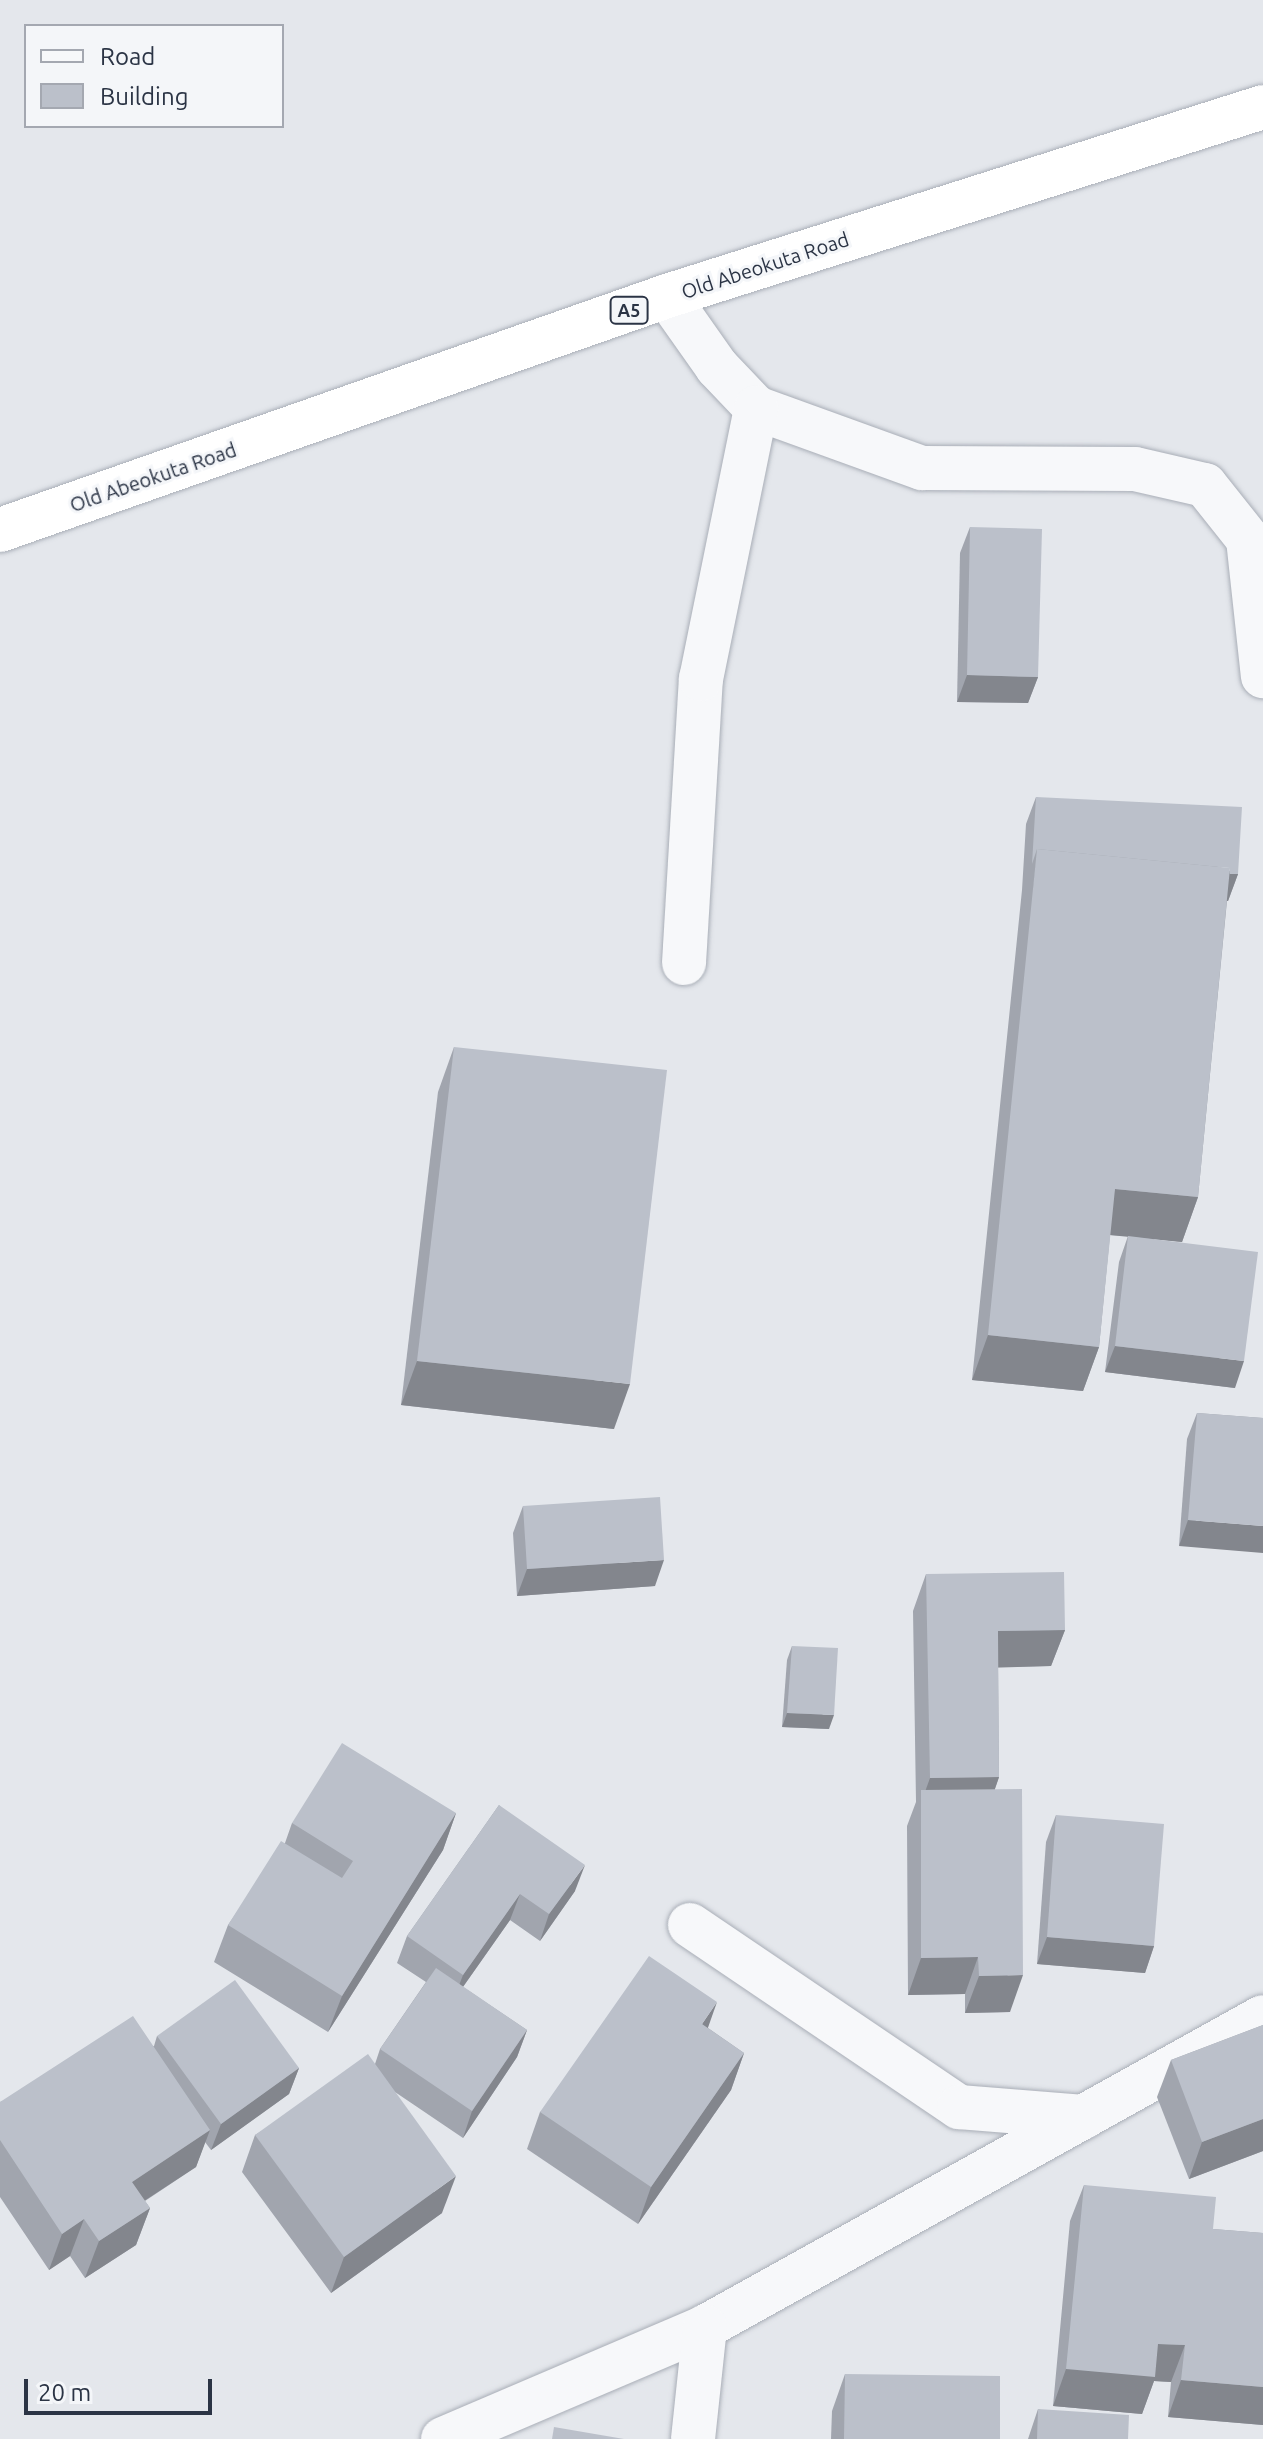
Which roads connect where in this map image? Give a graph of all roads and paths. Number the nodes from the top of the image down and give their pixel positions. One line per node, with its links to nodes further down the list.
1 (1263, 107): 2 (highway, Old Abeokuta Road / A5)
2 (667, 296): 3 (street); 4 (highway, Old Abeokuta Road / A5)
3 (756, 408): 5 (street); 6 (street)
4 (0, 530)
5 (1263, 676)
6 (684, 963)
7 (690, 1925): 9 (street)
8 (1263, 2017): 9 (street)
9 (1084, 2117): 10 (street)
10 (705, 2327): 11 (street); 12 (street)
11 (443, 2439)
12 (693, 2439)

